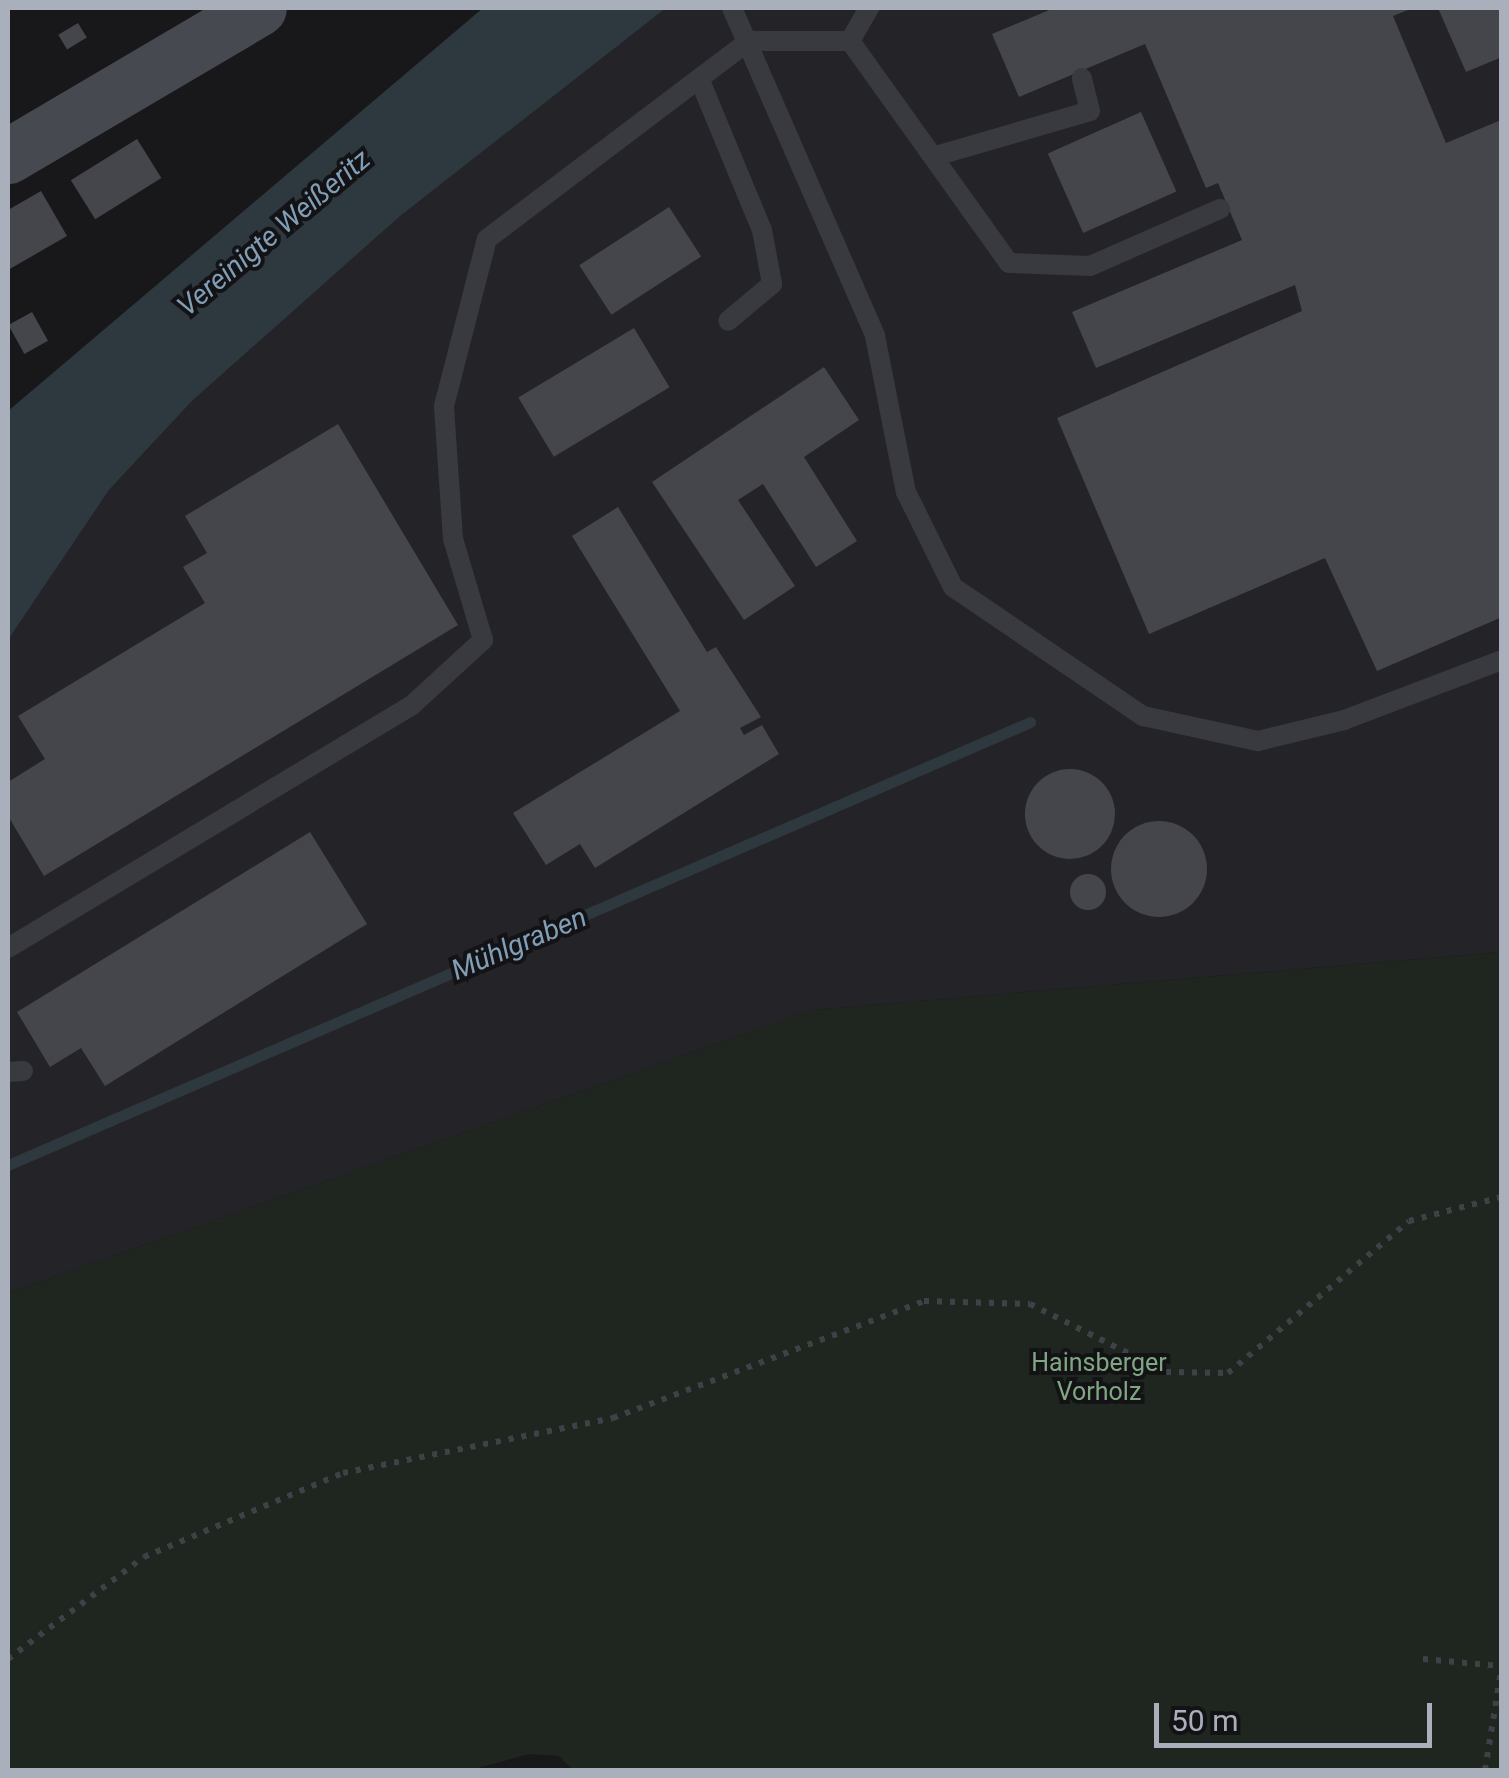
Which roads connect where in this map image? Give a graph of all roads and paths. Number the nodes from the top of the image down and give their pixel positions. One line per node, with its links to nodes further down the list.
1 (259, 8): 8 (main road)
2 (732, 8): 4 (lane)
3 (869, 8): 5 (lane)
4 (748, 41): 5 (lane); 7 (lane); 12 (lane)
5 (850, 41): 9 (lane)
6 (1082, 78): 9 (lane)
7 (701, 83): 11 (lane); 13 (lane)
8 (8, 156)
9 (939, 156): 10 (lane)
10 (1220, 209)
11 (728, 321)
12 (1502, 660)
13 (8, 948)
14 (1502, 1198): 15 (path)
15 (8, 1659)
16 (1423, 1659): 17 (path)
17 (1501, 1665): 18 (path)
18 (1485, 1770)

